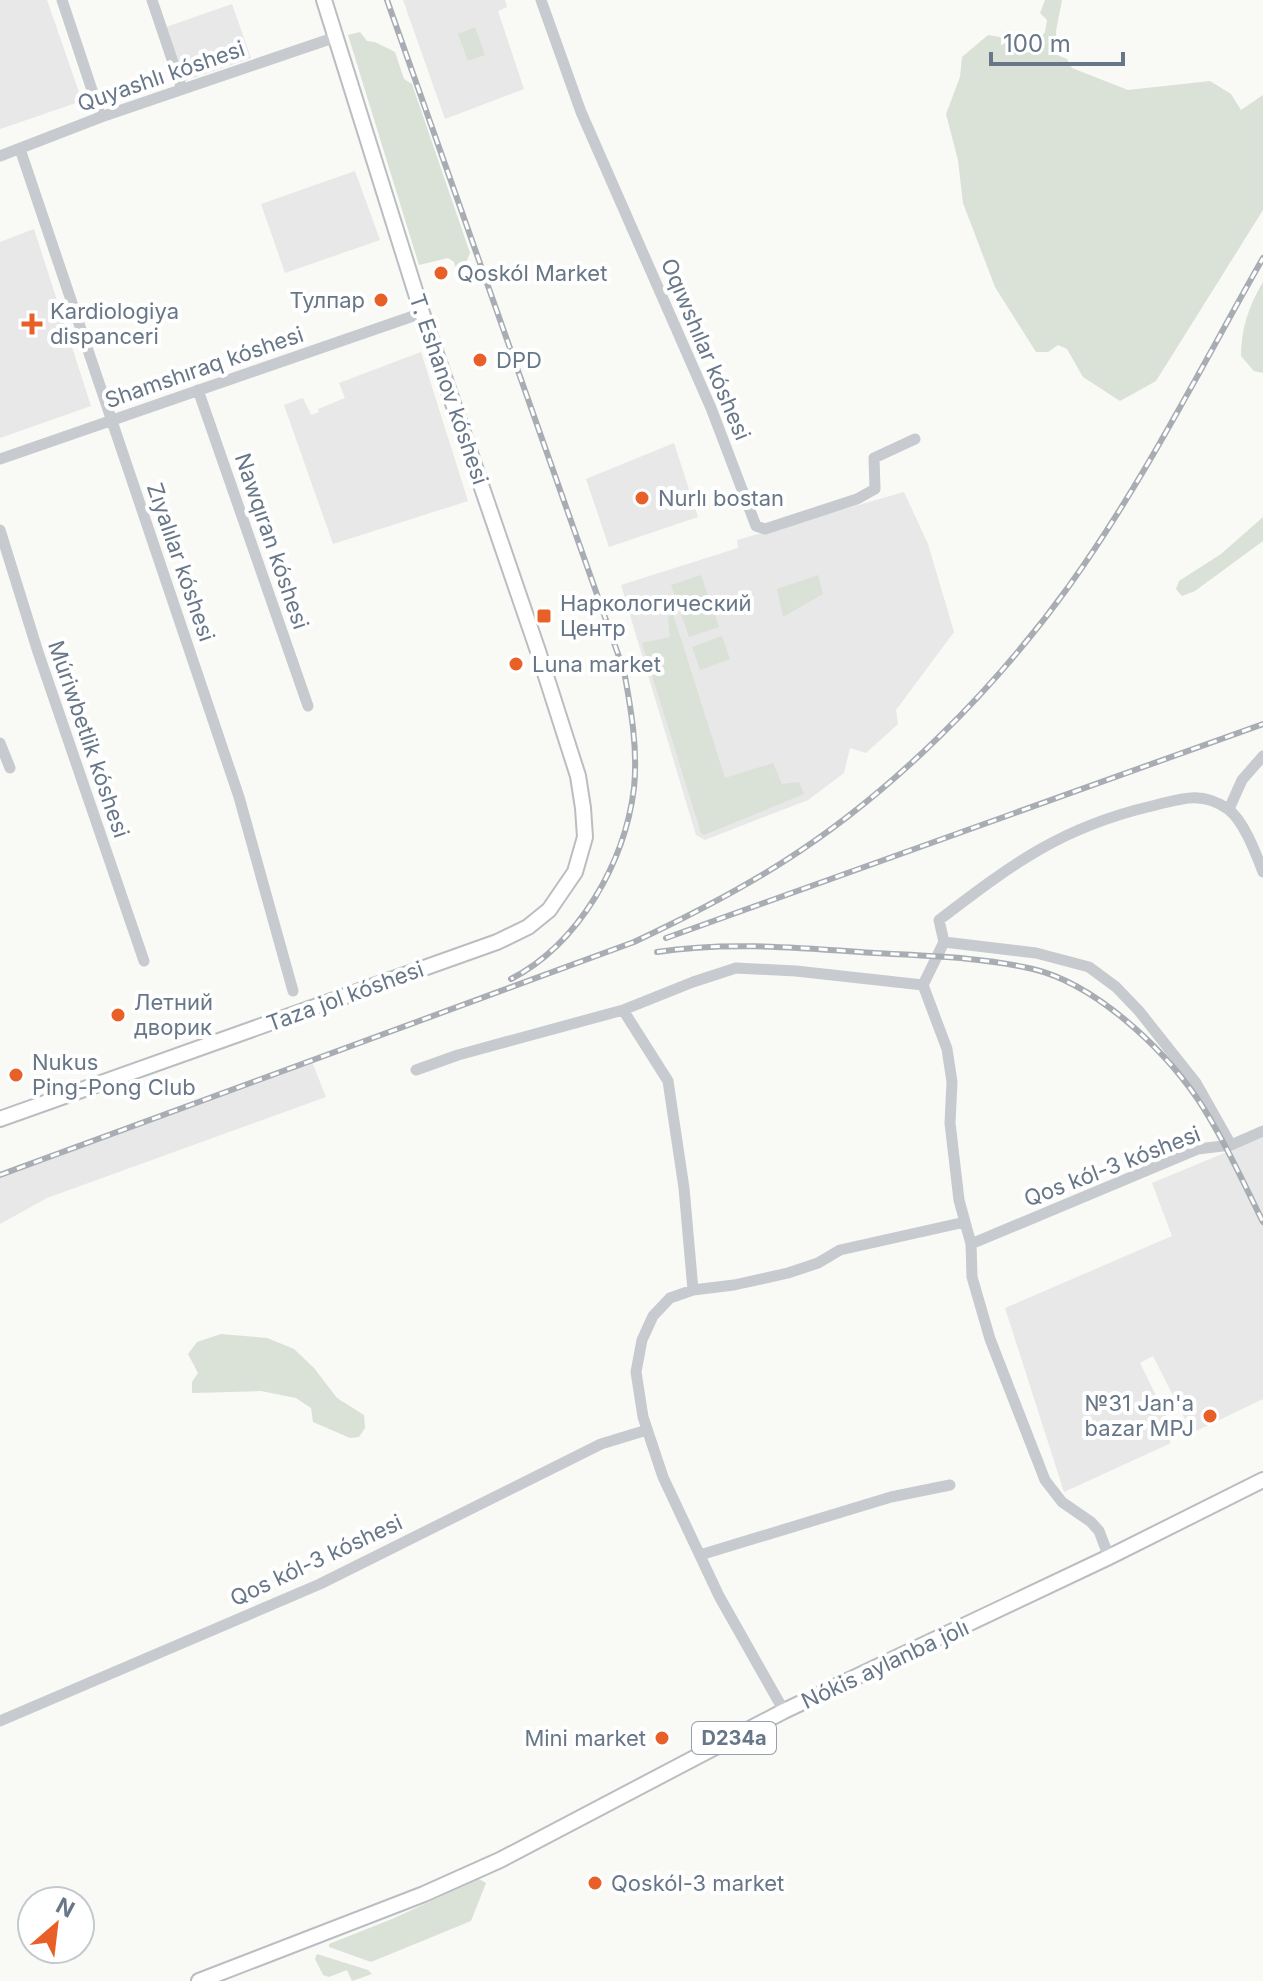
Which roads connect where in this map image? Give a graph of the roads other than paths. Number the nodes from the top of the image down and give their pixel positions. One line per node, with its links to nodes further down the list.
1 (62, 0): 7 (street)
2 (152, 0): 6 (street)
3 (324, 0): 5 (main road, T. Eshanov kóshesi)
4 (541, 0): 13 (street, Oqıwshılar kóshesi)
5 (336, 37): 6 (street, Quyashlı kóshesi); 10 (main road, T. Eshanov kóshesi)
6 (182, 89): 7 (street, Quyashlı kóshesi)
7 (101, 117): 8 (street, Quyashlı kóshesi)
8 (20, 149): 9 (street, Quyashlı kóshesi); 12 (street, Zıyalılar kóshesi)
9 (0, 156)
10 (422, 313): 11 (street, Shamshıraq kóshesi); 20 (main road, T. Eshanov kóshesi)
11 (198, 390): 12 (street, Shamshıraq kóshesi); 16 (street, Nawqıran kóshesi)
12 (111, 421): 14 (street, Shamshıraq kóshesi); 26 (street, Zıyalılar kóshesi)
13 (915, 439)
14 (0, 459)
15 (0, 530): 24 (street, Múriwbetlik kóshesi)
16 (308, 706)
17 (0, 743): 19 (street)
18 (1263, 756): 21 (street)
19 (10, 768)
20 (578, 776): 29 (main road, Taza jol kóshesi)
21 (1229, 809): 22 (street); 23 (street)
22 (1263, 872)
23 (944, 942): 25 (street); 31 (street, Qos kól-3 kóshesi)
24 (144, 961)
25 (923, 985): 27 (street); 32 (street)
26 (293, 991)
27 (623, 1010): 28 (street); 34 (street)
28 (416, 1070)
29 (0, 1119)
30 (1263, 1131): 31 (street)
31 (1231, 1145): 33 (street, Qos kól-3 kóshesi)
32 (965, 1222): 33 (street); 34 (street)
33 (971, 1244): 39 (street)
34 (693, 1290): 35 (street)
35 (647, 1430): 38 (street); 41 (street, Qos kól-3 kóshesi)
36 (1263, 1480): 39 (main road, Nókis aylanba jolı / D234a)
37 (950, 1485): 38 (street)
38 (700, 1555): 40 (street)
39 (1109, 1557): 40 (main road, Nókis aylanba jolı / D234a)
40 (784, 1711): 42 (main road, Nókis aylanba jolı / D234a)
41 (0, 1721)
42 (199, 1981)

